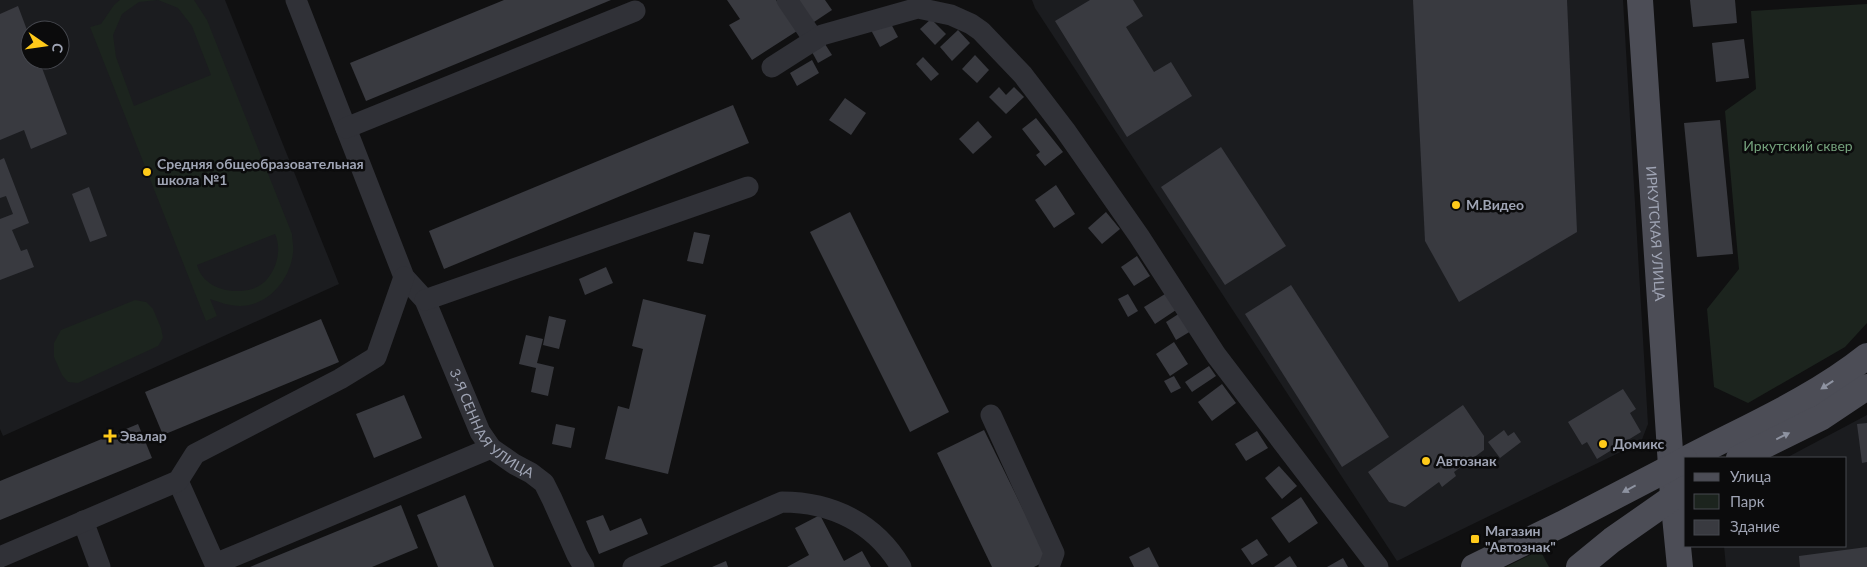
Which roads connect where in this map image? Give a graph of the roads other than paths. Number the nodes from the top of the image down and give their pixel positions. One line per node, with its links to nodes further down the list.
1 (296, 0): 7 (street)
2 (787, 0): 5 (street)
3 (1640, 0): 17 (main road, ИРКУТСКАЯ УЛИЦА)
4 (635, 11): 7 (street)
5 (814, 40): 6 (street); 29 (street)
6 (772, 67)
7 (346, 128): 9 (street)
8 (748, 187): 10 (street)
9 (404, 277): 10 (street, 3-Я СЕННАЯ УЛИЦА); 18 (street)
10 (425, 300): 14 (street, 3-Я СЕННАЯ УЛИЦА)
11 (1867, 356): 15 (main road, one-way to 15)
12 (1867, 388): 16 (main road, one-way to 12)
13 (991, 415): 28 (street)
14 (491, 448): 23 (street); 25 (street, 3-Я СЕННАЯ УЛИЦА)
15 (1692, 457)
16 (1741, 457)
17 (1682, 462): 19 (main road, ИРКУТСКАЯ УЛИЦА); 21 (main road, one-way to 21)
18 (178, 481): 20 (street); 23 (street)
19 (1679, 492): 31 (main road); 32 (main road, ИРКУТСКАЯ УЛИЦА)
20 (83, 521): 22 (street); 24 (street)
21 (1562, 524): 30 (main road); 31 (main road)
22 (0, 557)
23 (214, 566)
24 (100, 567)
25 (584, 567)
26 (633, 567): 27 (street)
27 (901, 567)
28 (1049, 567)
29 (1378, 567)
30 (1474, 567)
31 (1580, 567)
32 (1680, 567)

